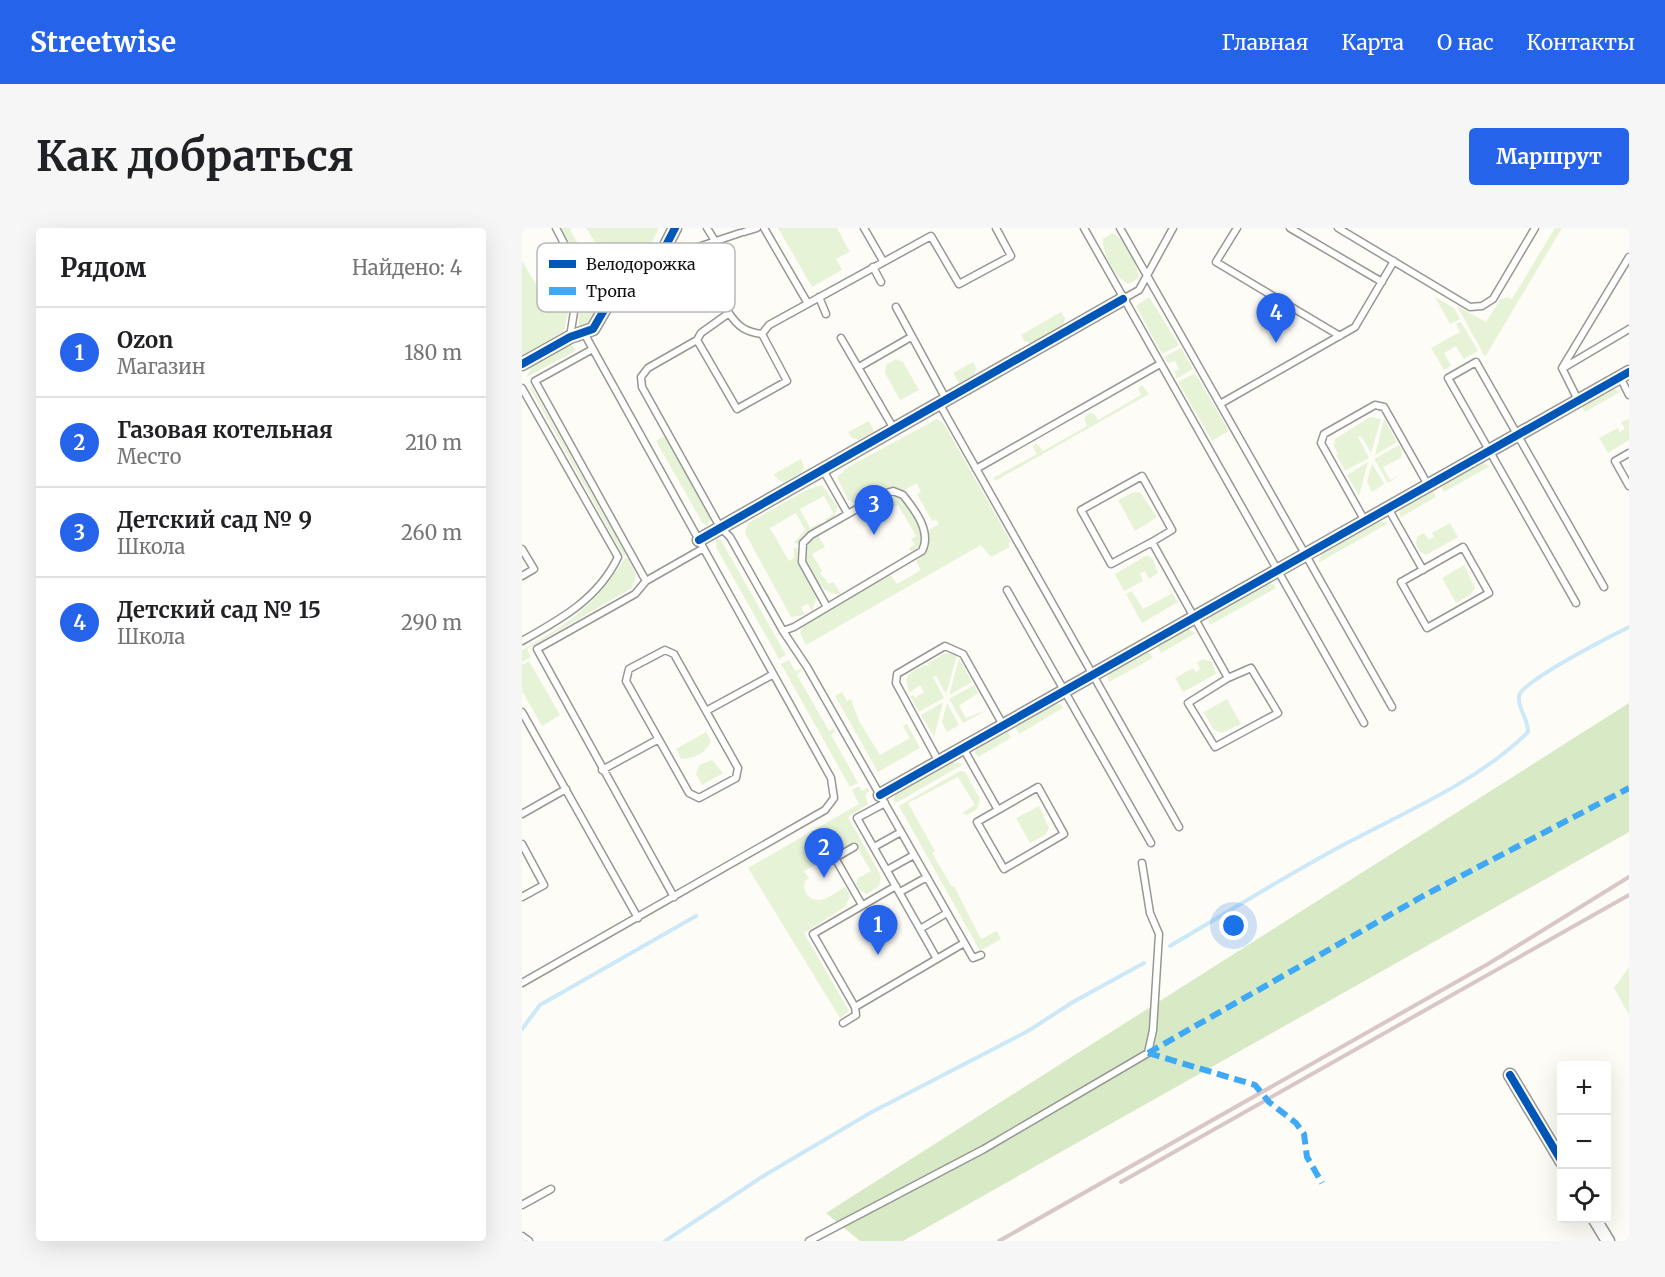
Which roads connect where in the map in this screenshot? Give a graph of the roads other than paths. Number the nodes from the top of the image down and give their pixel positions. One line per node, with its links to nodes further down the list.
1 (556, 228): 18 (lane)
2 (675, 228): 19 (street)
3 (707, 228): 17 (lane)
4 (757, 228): 17 (lane)
5 (764, 228): 30 (lane)
6 (864, 228): 22 (lane)
7 (935, 228): 16 (lane)
8 (996, 228): 16 (lane)
9 (1084, 228): 29 (lane)
10 (1120, 228): 25 (lane)
11 (1173, 228): 25 (lane)
12 (1237, 228): 38 (lane)
13 (1290, 228): 27 (lane)
14 (1338, 228): 23 (lane)
15 (1535, 228): 23 (lane)
16 (931, 236): 22 (lane)
17 (715, 241): 20 (lane)
18 (564, 243)
19 (667, 243)
20 (709, 243)
21 (1629, 257): 47 (lane)
22 (883, 261): 24 (lane)
23 (1395, 261): 27 (lane)
24 (873, 267): 26 (lane); 28 (lane)
25 (1146, 274): 29 (lane); 54 (lane)
26 (881, 282)
27 (1382, 282): 38 (lane)
28 (819, 297): 30 (lane); 34 (lane)
29 (1123, 299): 45 (lane); 53 (street)
30 (807, 302): 37 (lane)
31 (896, 307): 40 (lane)
32 (574, 312): 39 (lane)
33 (603, 312): 36 (street)
34 (826, 314)
35 (1629, 329): 47 (lane)
36 (584, 333): 39 (street); 43 (lane)
37 (762, 334): 42 (lane); 42 (lane)
38 (1341, 336): 54 (lane)
39 (570, 337): 44 (street)
40 (911, 337): 46 (lane); 53 (lane)
41 (841, 338): 46 (lane)
42 (697, 340): 66 (lane)
43 (591, 350): 49 (lane); 68 (lane)
44 (522, 364)
45 (1160, 364): 59 (lane); 72 (lane)
46 (859, 366): 55 (lane)
47 (1562, 368): 52 (lane)
48 (1624, 374): 51 (lane); 52 (street)
49 (535, 381): 50 (lane); 74 (lane)
50 (522, 386): 81 (lane)
51 (1629, 395)
52 (1578, 400): 56 (street)
53 (943, 401): 55 (street); 59 (lane)
54 (1220, 404): 70 (lane)
55 (894, 429): 60 (street)
56 (1517, 434): 57 (street); 57 (lane); 75 (lane)
57 (1489, 450): 61 (street); 77 (lane)
58 (1629, 453): 62 (lane)
59 (976, 469): 83 (lane)
60 (823, 470): 64 (lane); 66 (street)
61 (1428, 485): 63 (street); 65 (lane)
62 (1629, 486)
63 (1388, 508): 65 (street); 71 (lane)
64 (848, 514): 78 (lane); 78 (lane)
65 (1365, 521): 70 (street)
66 (720, 527): 68 (street); 80 (lane)
67 (1152, 542): 67 (lane); 79 (lane)
68 (700, 545): 74 (lane); 82 (lane)
69 (522, 549): 73 (lane)
70 (1305, 556): 72 (street); 86 (lane)
71 (1424, 570): 71 (lane)
72 (1277, 571): 79 (street); 89 (lane)
73 (522, 576)
74 (646, 580): 94 (lane)
75 (1604, 587)
76 (1007, 590): 85 (lane)
77 (1576, 603)
78 (827, 607): 80 (lane)
79 (1194, 618): 83 (street); 84 (lane)
80 (783, 631): 96 (lane)
81 (522, 641)
82 (772, 675): 87 (lane); 111 (lane)
83 (1093, 675): 85 (street); 99 (lane)
84 (1228, 678): 84 (lane)
85 (1065, 691): 90 (street); 101 (lane)
86 (1392, 707)
87 (706, 711): 91 (lane); 91 (lane)
88 (522, 712): 95 (lane)
89 (1364, 723)
90 (1004, 726): 92 (street); 93 (lane)
91 (657, 740): 94 (lane)
92 (963, 748): 93 (street); 97 (lane)
93 (939, 762): 96 (street)
94 (602, 770): 111 (lane)
95 (566, 789): 98 (lane); 114 (lane)
96 (882, 799): 100 (lane); 104 (lane)
97 (998, 810): 97 (lane)
98 (522, 814)
99 (1179, 827)
100 (901, 832): 104 (lane); 105 (lane)
101 (1151, 843)
102 (522, 844): 110 (lane)
103 (854, 847): 112 (lane)
104 (874, 847): 107 (lane)
105 (914, 855): 107 (lane); 108 (lane)
106 (1142, 863): 129 (lane)
107 (887, 870): 109 (lane)
108 (927, 877): 109 (lane); 113 (lane)
109 (898, 889): 112 (lane); 115 (lane)
110 (522, 897)
111 (674, 897): 114 (lane)
112 (862, 905): 120 (lane)
113 (947, 913): 115 (lane); 116 (lane)
114 (638, 918): 119 (lane)
115 (920, 928): 118 (lane)
116 (964, 943): 117 (lane); 118 (lane)
117 (981, 955)
118 (937, 958): 120 (lane)
119 (522, 983)
120 (855, 1007): 121 (lane)
121 (843, 1023)
122 (1510, 1075): 123 (street)
123 (1557, 1154)
124 (551, 1189): 125 (lane)
125 (522, 1205)
126 (1597, 1223): 130 (street)
127 (522, 1236): 128 (lane)
128 (529, 1241)
129 (809, 1241)
130 (1608, 1241)

